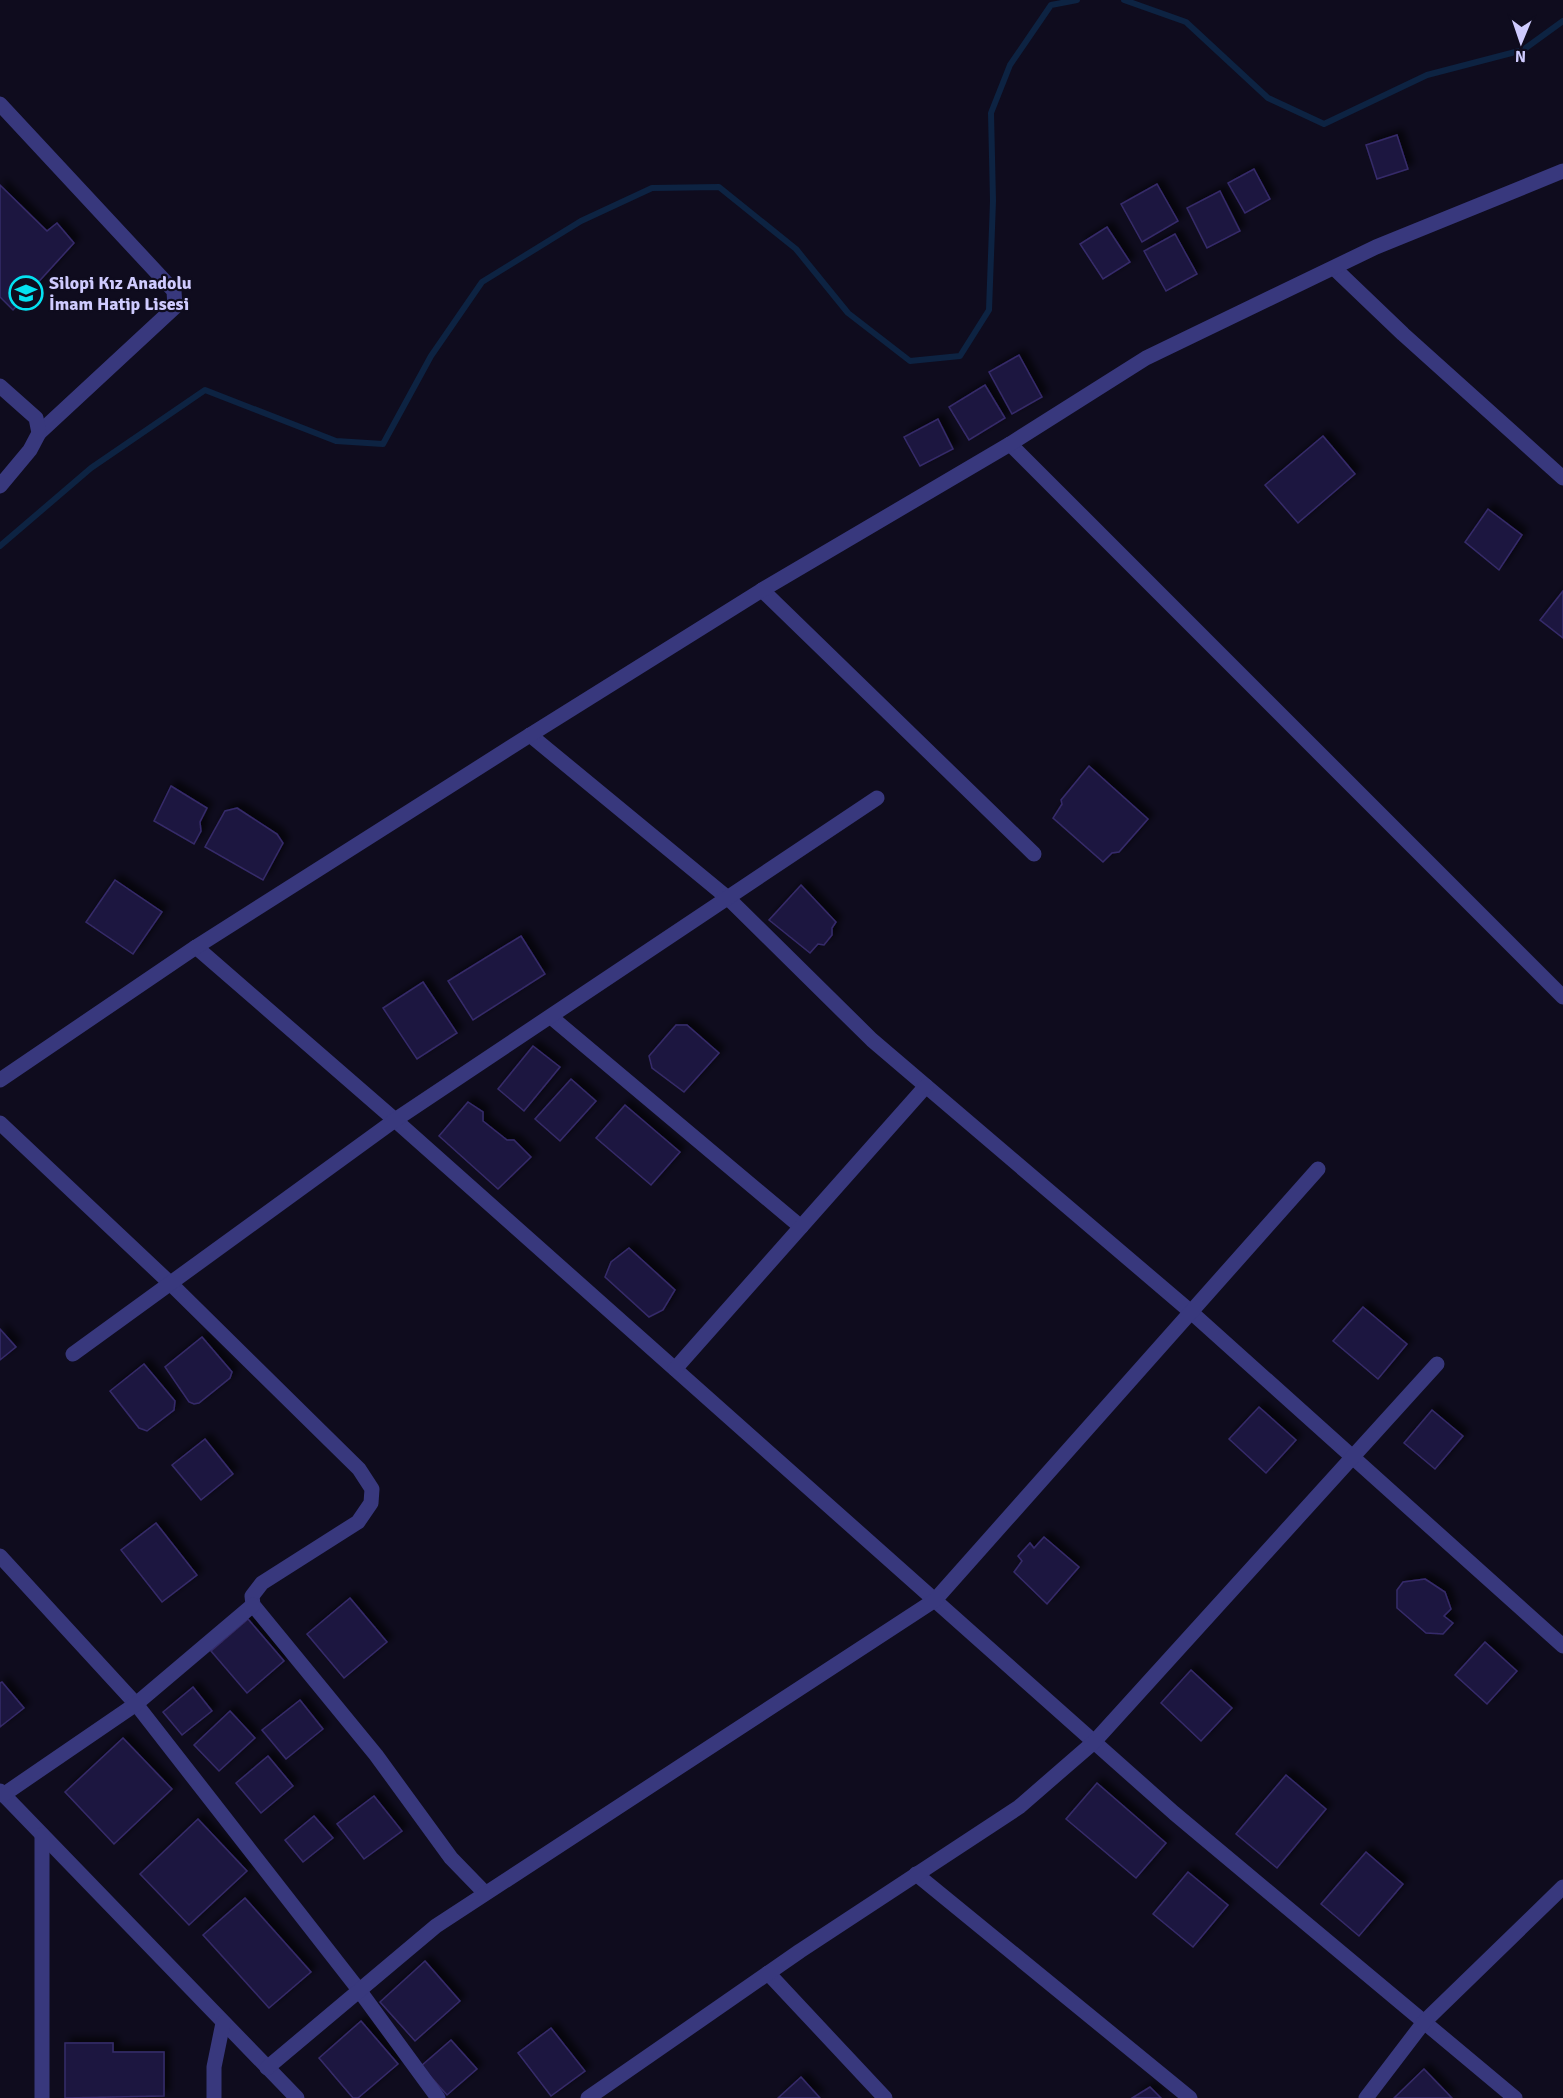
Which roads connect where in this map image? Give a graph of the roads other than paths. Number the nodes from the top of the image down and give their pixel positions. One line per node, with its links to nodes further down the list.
1 (0, 104): 5 (street)
2 (1563, 171): 3 (street)
3 (1334, 268): 6 (street); 7 (street)
4 (0, 386): 5 (street)
5 (39, 433): 8 (street)
6 (1010, 444): 9 (street); 15 (street)
7 (1563, 478)
8 (0, 486)
9 (762, 590): 10 (street); 12 (street)
10 (530, 735): 13 (street); 14 (street)
11 (877, 798): 13 (street)
12 (1034, 854)
13 (729, 899): 16 (street); 18 (street)
14 (195, 946): 17 (street); 19 (street)
15 (1563, 997)
16 (551, 1017): 19 (street); 22 (street)
17 (0, 1080)
18 (926, 1086): 22 (street); 24 (street)
19 (396, 1120): 23 (street); 27 (street)
20 (0, 1123): 23 (street)
21 (1318, 1169): 24 (street)
22 (801, 1227): 27 (street)
23 (172, 1285): 25 (street); 31 (street)
24 (1191, 1312): 28 (street); 30 (street)
25 (74, 1354)
26 (1437, 1364): 28 (street)
27 (675, 1369): 30 (street)
28 (1352, 1457): 32 (street); 34 (street)
29 (0, 1556): 33 (street)
30 (935, 1600): 34 (street); 39 (street)
31 (254, 1605): 33 (street); 39 (street)
32 (1563, 1646)
33 (136, 1704): 35 (street); 41 (street)
34 (1095, 1742): 37 (street); 42 (street)
35 (2, 1793): 36 (street)
36 (42, 1835): 43 (street); 45 (street)
37 (916, 1874): 40 (street); 51 (street)
38 (1563, 1887): 42 (street)
39 (485, 1893): 41 (street)
40 (768, 1973): 49 (street); 50 (street)
41 (359, 1990): 44 (street); 48 (street)
42 (1424, 2022): 52 (street); 53 (street)
43 (224, 2023): 44 (street); 46 (street)
44 (267, 2068): 47 (street)
45 (42, 2098)
46 (214, 2098)
47 (297, 2098)
48 (438, 2098)
49 (588, 2098)
50 (885, 2098)
51 (1190, 2098)
52 (1366, 2098)
53 (1515, 2098)

